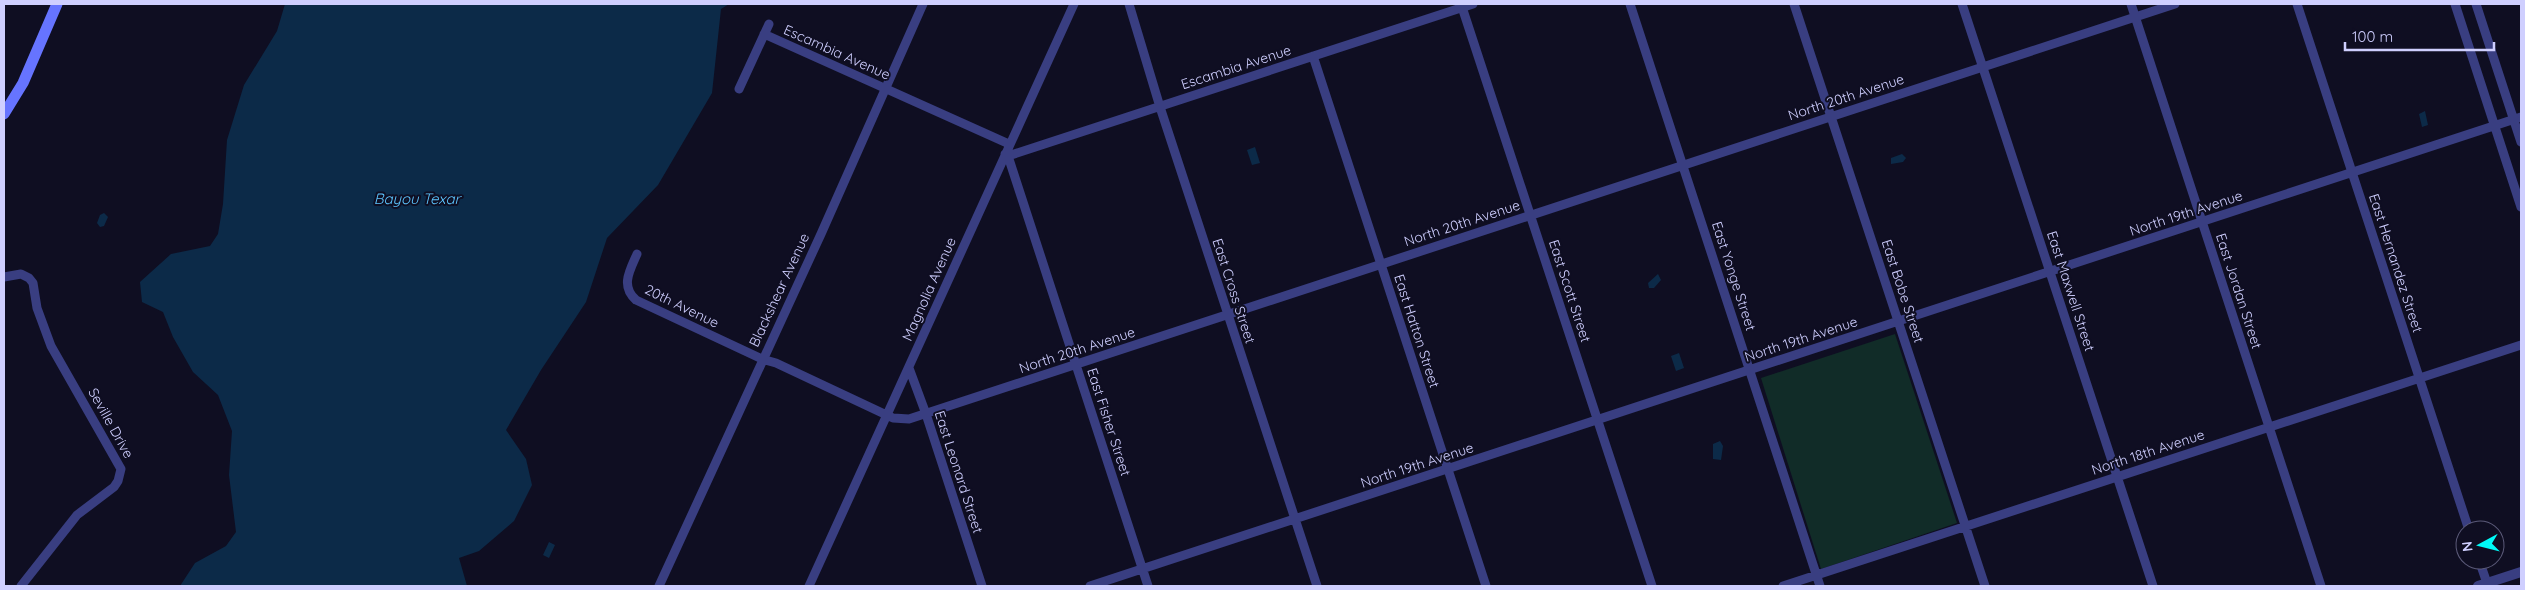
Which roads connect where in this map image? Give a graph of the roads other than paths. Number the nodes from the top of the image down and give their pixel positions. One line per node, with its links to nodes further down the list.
1 (56, 4): 23 (main road)
2 (923, 4): 21 (street, Blackshear Avenue)
3 (1074, 4): 28 (street, Magnolia Avenue)
4 (1129, 4): 22 (street, East Cross Street)
5 (1473, 4): 14 (street, Escambia Avenue)
6 (1630, 4): 30 (street, East Yonge Street)
7 (1794, 4): 24 (street, East Bobe Street)
8 (1962, 4): 19 (street, East Maxwell Street)
9 (2131, 4): 15 (street, East Jordan Street)
10 (2175, 4): 15 (street, North 20th Avenue)
11 (2297, 4): 31 (street, East Hernandez Street)
12 (2455, 4): 26 (street)
13 (2476, 4): 25 (street)
14 (1462, 5): 18 (street, Escambia Avenue); 33 (street, East Scott Street)
15 (2135, 17): 19 (street, North 20th Avenue); 34 (street, East Jordan Street)
16 (769, 24): 17 (street)
17 (764, 34): 20 (street); 21 (street, Escambia Avenue)
18 (1313, 56): 22 (street, Escambia Avenue); 36 (street, East Hatton Street)
19 (1983, 67): 24 (street, North 20th Avenue); 37 (street, East Maxwell Street)
20 (739, 89)
21 (885, 89): 28 (street, Escambia Avenue); 42 (street, Blackshear Avenue)
22 (1160, 106): 29 (street, Escambia Avenue); 39 (street, East Cross Street)
23 (4, 114)
24 (1831, 116): 30 (street, North 20th Avenue); 40 (street, East Bobe Street)
25 (2518, 118): 26 (street, North 19th Avenue); 27 (street)
26 (2495, 126): 31 (street, North 19th Avenue); 32 (street)
27 (2521, 142)
28 (1009, 144): 29 (street, Magnolia Avenue)
29 (1006, 155): 43 (street, East Fisher Street); 44 (street, Magnolia Avenue)
30 (1683, 165): 33 (street, North 20th Avenue); 45 (street, East Yonge Street)
31 (2352, 173): 34 (street, North 19th Avenue); 46 (street, East Hernandez Street)
32 (2521, 207)
33 (1530, 215): 36 (street, North 20th Avenue); 49 (street, East Scott Street)
34 (2202, 222): 37 (street, North 19th Avenue); 50 (street, East Jordan Street)
35 (637, 254): 42 (street, 20th Avenue)
36 (1381, 264): 39 (street, North 20th Avenue); 51 (street, East Hatton Street)
37 (2050, 272): 40 (street, North 19th Avenue); 52 (street, East Maxwell Street)
38 (4, 277): 62 (street, Seville Drive)
39 (1227, 315): 43 (street, North 20th Avenue); 53 (street, East Cross Street)
40 (1898, 321): 45 (street, North 19th Avenue); 55 (street, East Bobe Street)
41 (2521, 345): 46 (street, North 18th Avenue)
42 (762, 359): 48 (street, North 20th Avenue); 63 (street, Blackshear Avenue)
43 (1076, 364): 47 (street, North 20th Avenue); 56 (street, East Fisher Street)
44 (908, 368): 47 (street, East Leonard Street); 48 (street, Magnolia Avenue)
45 (1750, 370): 49 (street, North 19th Avenue); 59 (street, East Yonge Street)
46 (2420, 378): 50 (street, North 18th Avenue); 54 (street, East Hernandez Street)
47 (926, 414): 48 (street, North 20th Avenue); 64 (street, East Leonard Street)
48 (886, 415): 60 (street, Magnolia Avenue)
49 (1598, 420): 51 (street, North 19th Avenue); 69 (street, East Scott Street)
50 (2269, 426): 52 (street, North 18th Avenue); 74 (street, East Jordan Street)
51 (1448, 469): 53 (street, North 19th Avenue); 68 (street, East Hatton Street)
52 (2117, 477): 55 (street, North 18th Avenue); 73 (street, East Maxwell Street)
53 (1295, 519): 56 (street, North 19th Avenue); 67 (street, East Cross Street)
54 (2467, 520)
55 (1965, 526): 59 (street, North 18th Avenue); 72 (street, East Bobe Street)
56 (1143, 569): 65 (street, North 19th Avenue); 66 (street, East Fisher Street)
57 (2481, 570): 61 (street)
58 (2521, 572): 61 (street)
59 (1817, 575): 70 (street, North 18th Avenue); 71 (street, East Yonge Street)
60 (812, 583)
61 (2484, 585)
62 (21, 586)
63 (659, 586)
64 (982, 586)
65 (1090, 586)
66 (1148, 586)
67 (1317, 586)
68 (1486, 586)
69 (1652, 586)
70 (1783, 586)
71 (1820, 586)
72 (1985, 586)
73 (2153, 586)
74 (2321, 586)

